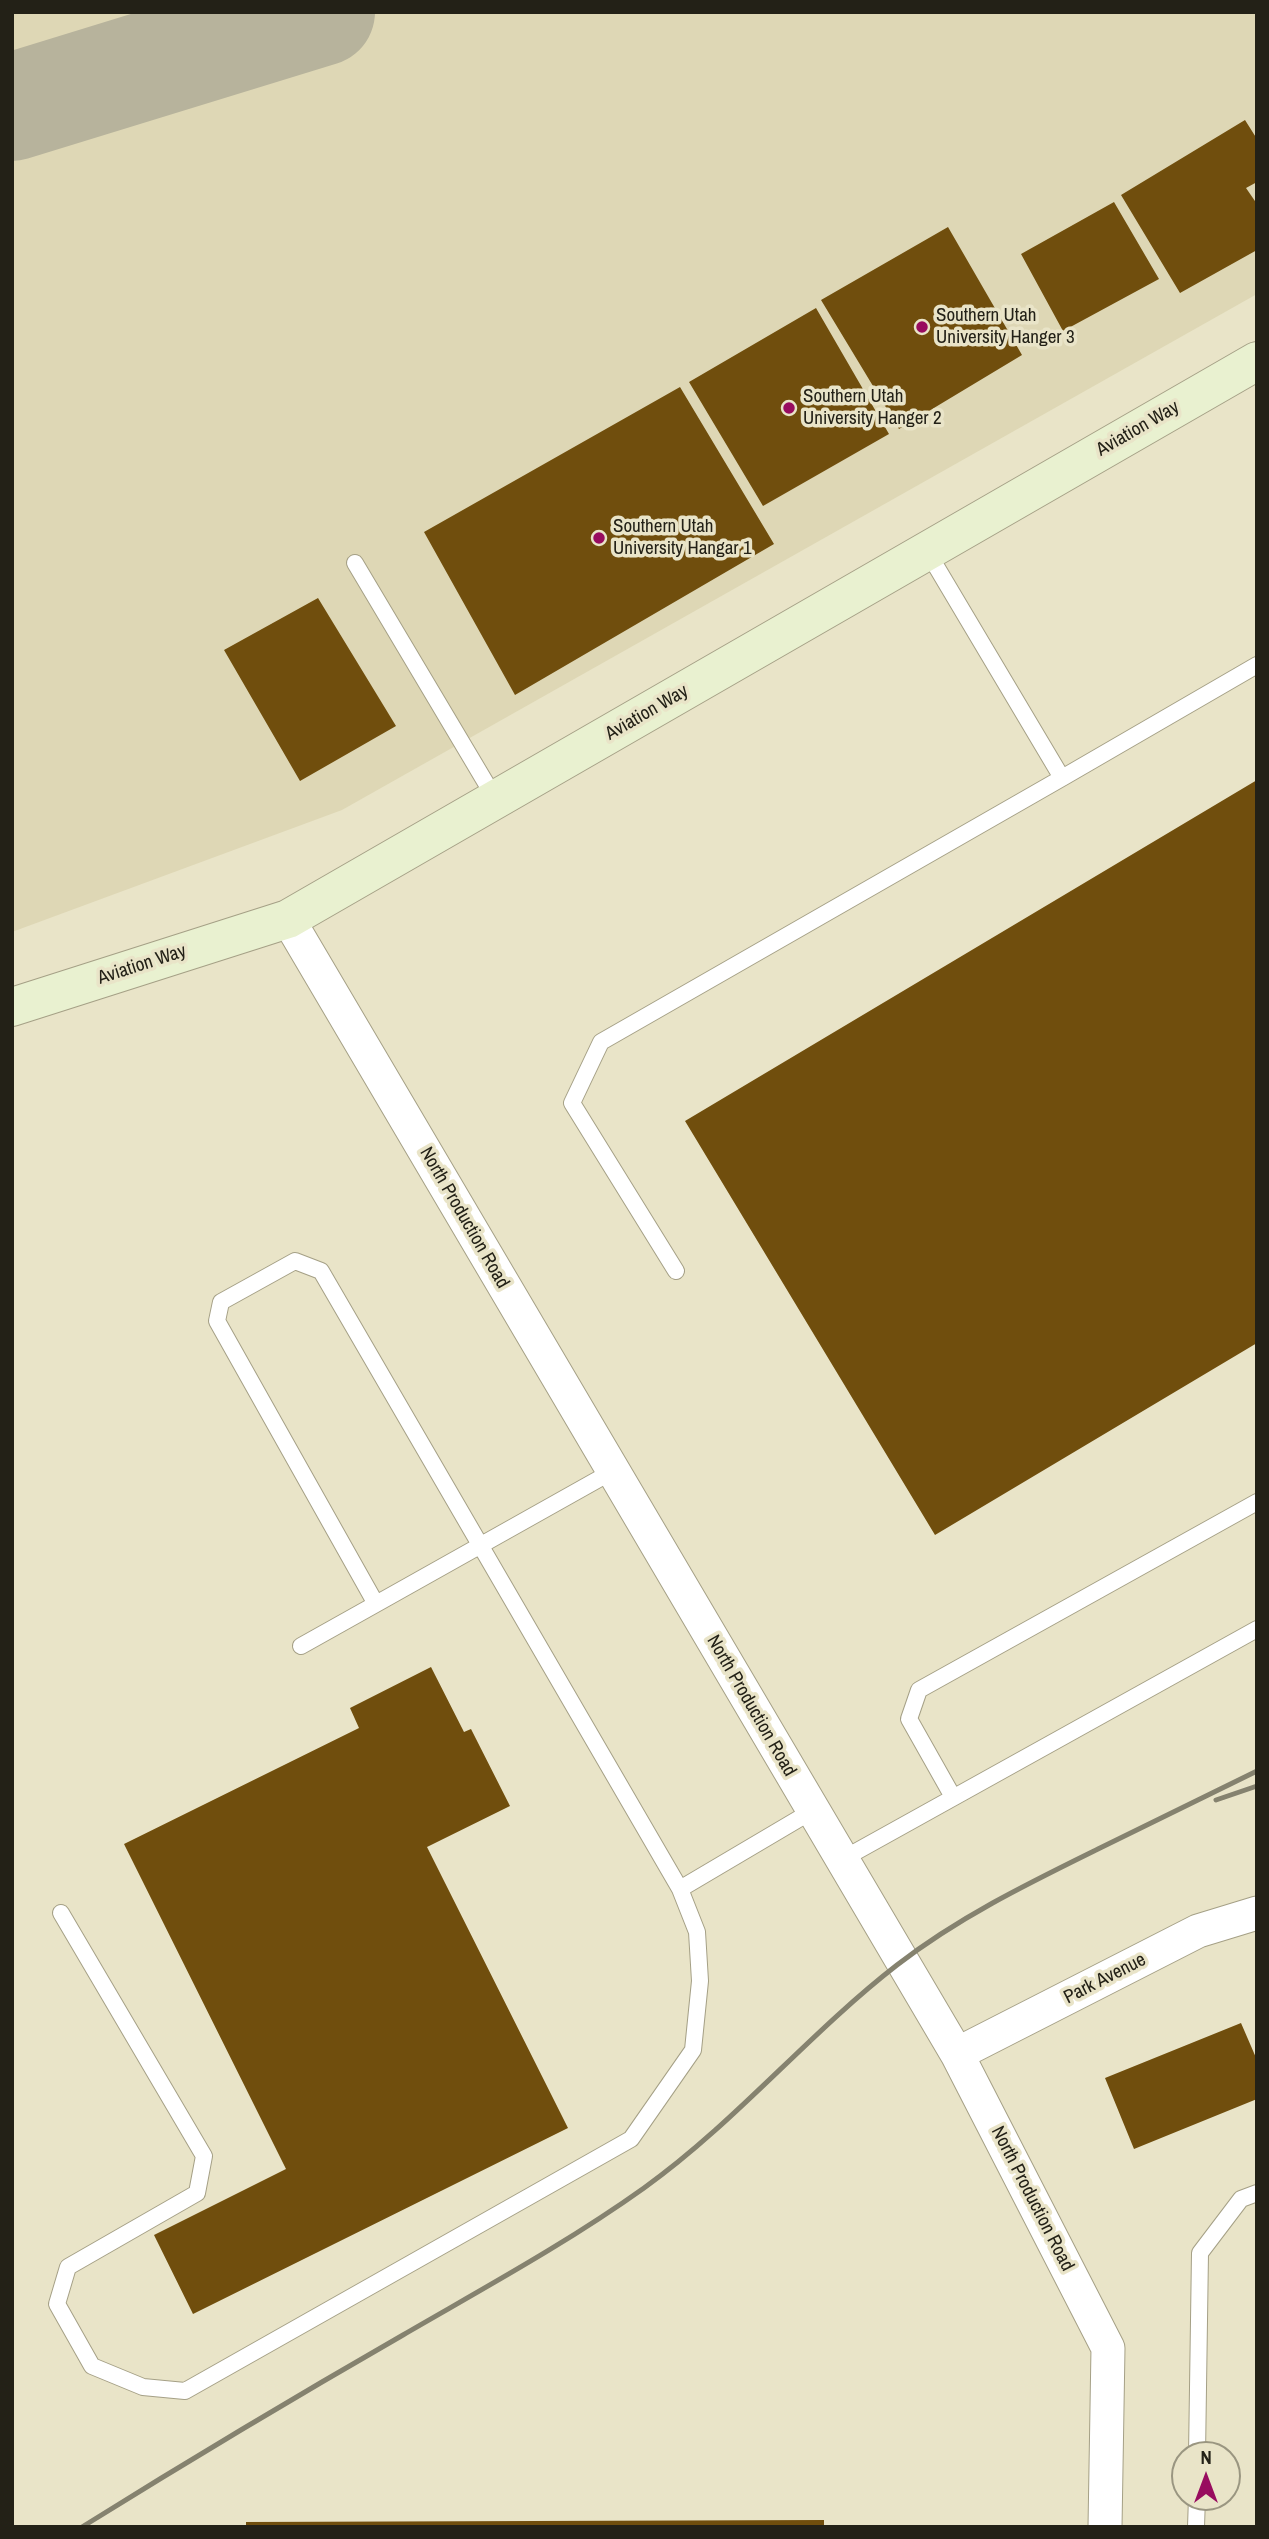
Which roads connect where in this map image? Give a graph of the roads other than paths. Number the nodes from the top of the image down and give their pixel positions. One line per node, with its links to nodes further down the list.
1 (1257, 361): 2 (main road, Aviation Way)
2 (927, 551): 5 (lane); 6 (main road, Aviation Way)
3 (355, 563): 6 (lane)
4 (1257, 665): 5 (lane)
5 (1062, 778): 9 (lane)
6 (496, 800): 7 (main road, Aviation Way)
7 (288, 919): 8 (main road, Aviation Way); 10 (street, North Production Road)
8 (12, 1007)
9 (676, 1270)
10 (613, 1471): 12 (lane); 17 (street, North Production Road)
11 (1257, 1502): 16 (lane)
12 (481, 1546): 13 (lane); 13 (lane); 19 (lane)
13 (376, 1604): 15 (lane)
14 (1257, 1629): 16 (lane)
15 (301, 1646)
16 (953, 1797): 18 (lane)
17 (812, 1811): 18 (street, North Production Road); 19 (lane)
18 (841, 1860): 22 (street, North Production Road)
19 (680, 1889): 20 (lane)
20 (61, 1913)
21 (1257, 1913): 22 (street, Park Avenue)
22 (957, 2054): 25 (street, North Production Road)
23 (1257, 2193): 24 (lane)
24 (1198, 2441)
25 (1105, 2527)

